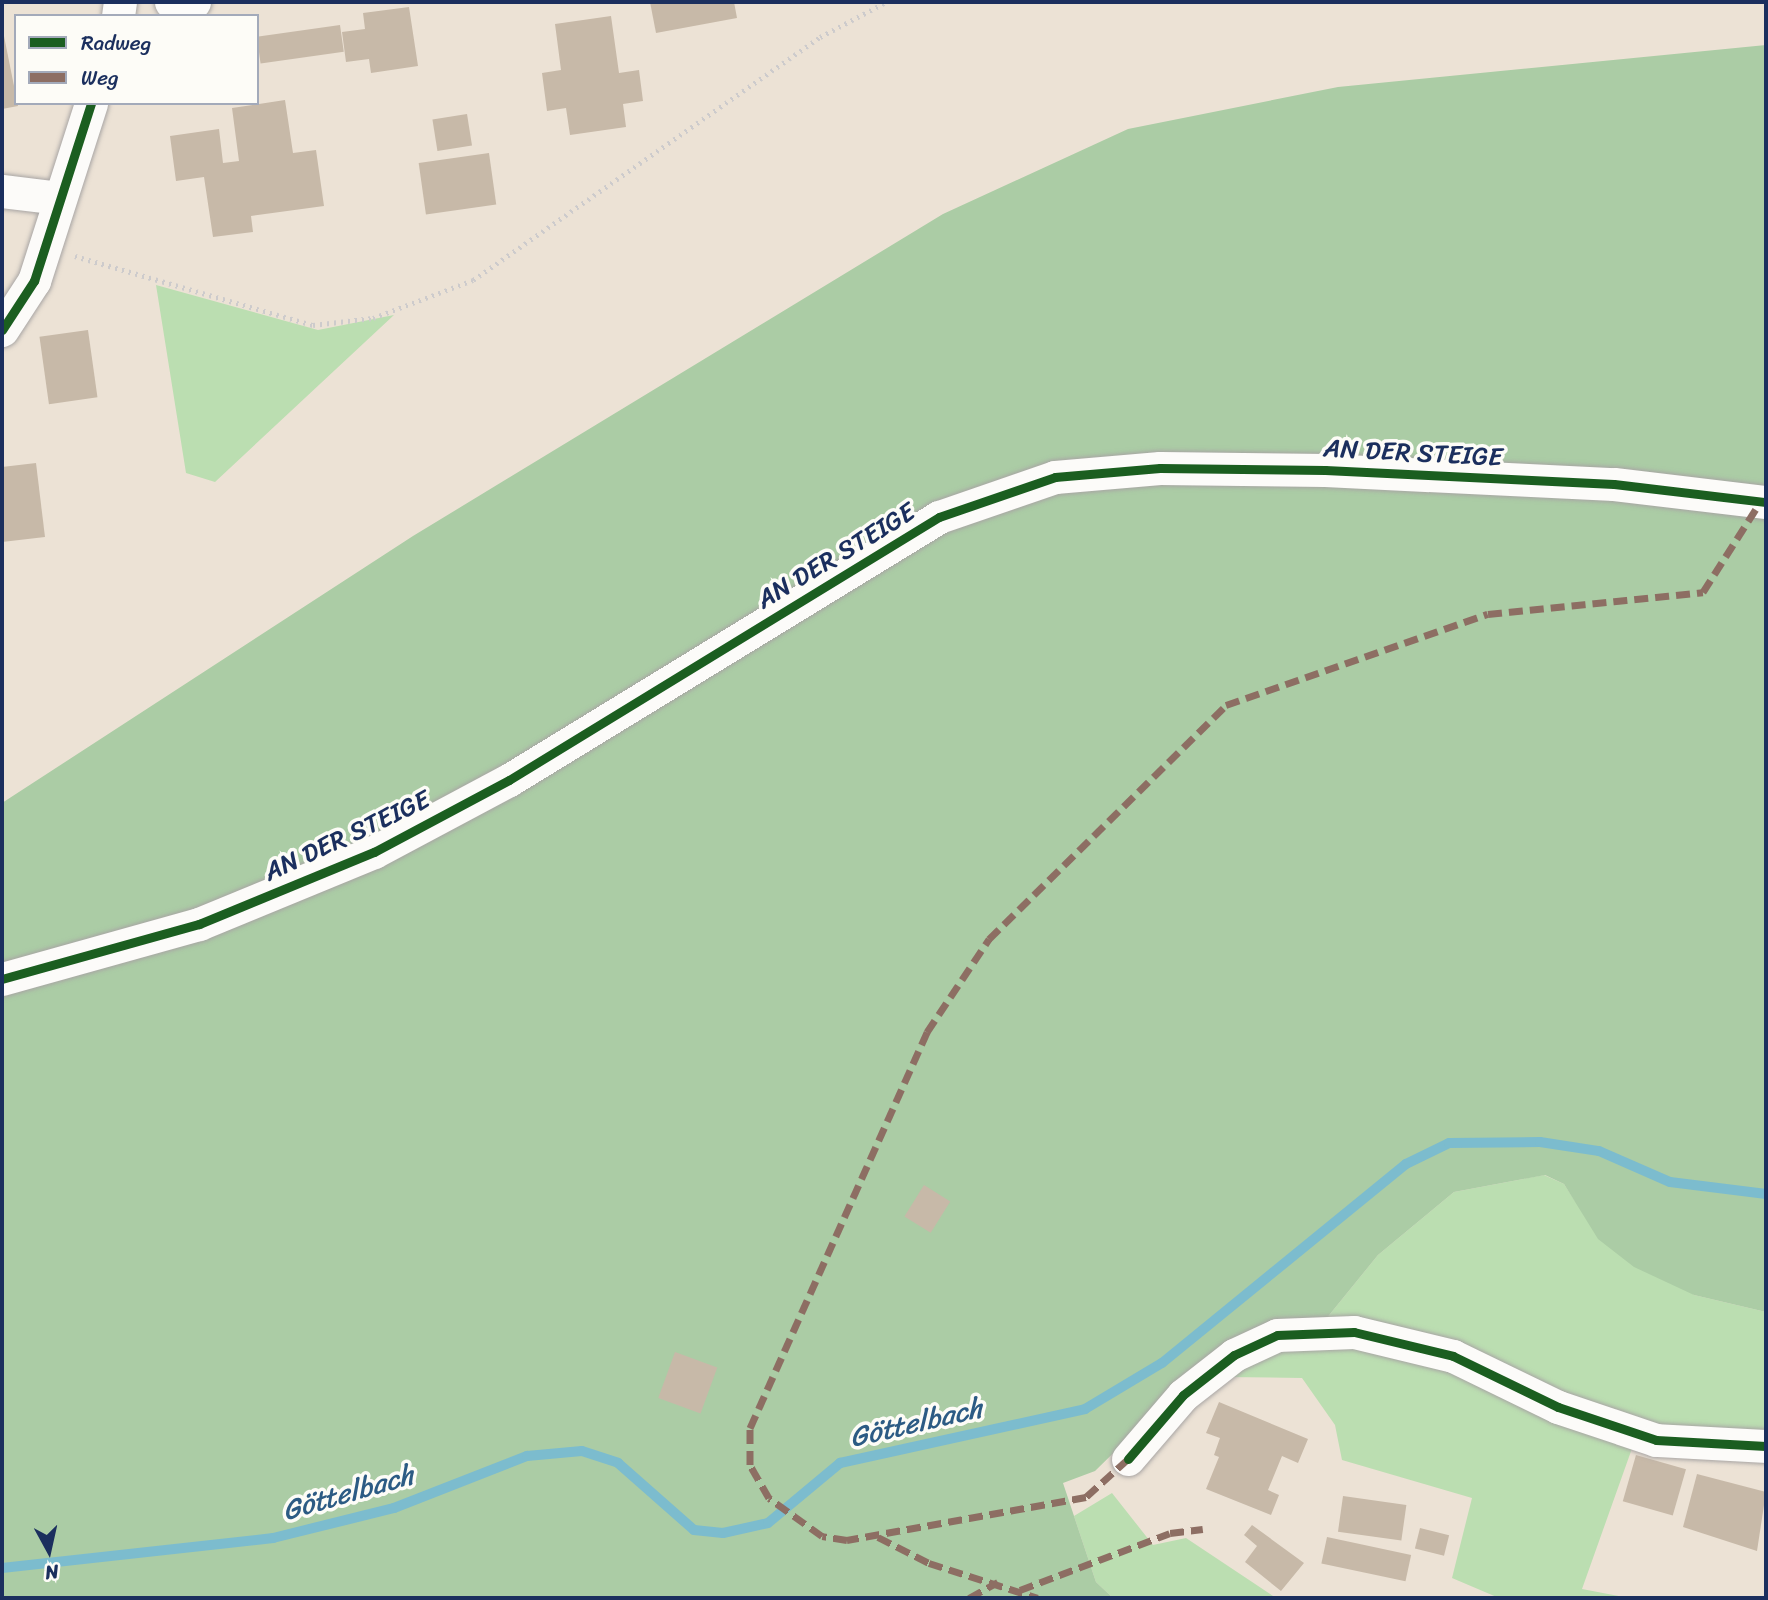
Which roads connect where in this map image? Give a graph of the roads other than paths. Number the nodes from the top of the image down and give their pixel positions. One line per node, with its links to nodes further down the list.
1 (171, 2): 2 (street)
2 (194, 2)
3 (89, 105): 5 (street)
4 (2, 191): 5 (street)
5 (59, 198): 6 (street)
6 (2, 330)
7 (1766, 502): 8 (street, AN DER STEIGE)
8 (2, 979)
9 (1766, 1446): 10 (street)
10 (1128, 1460)

